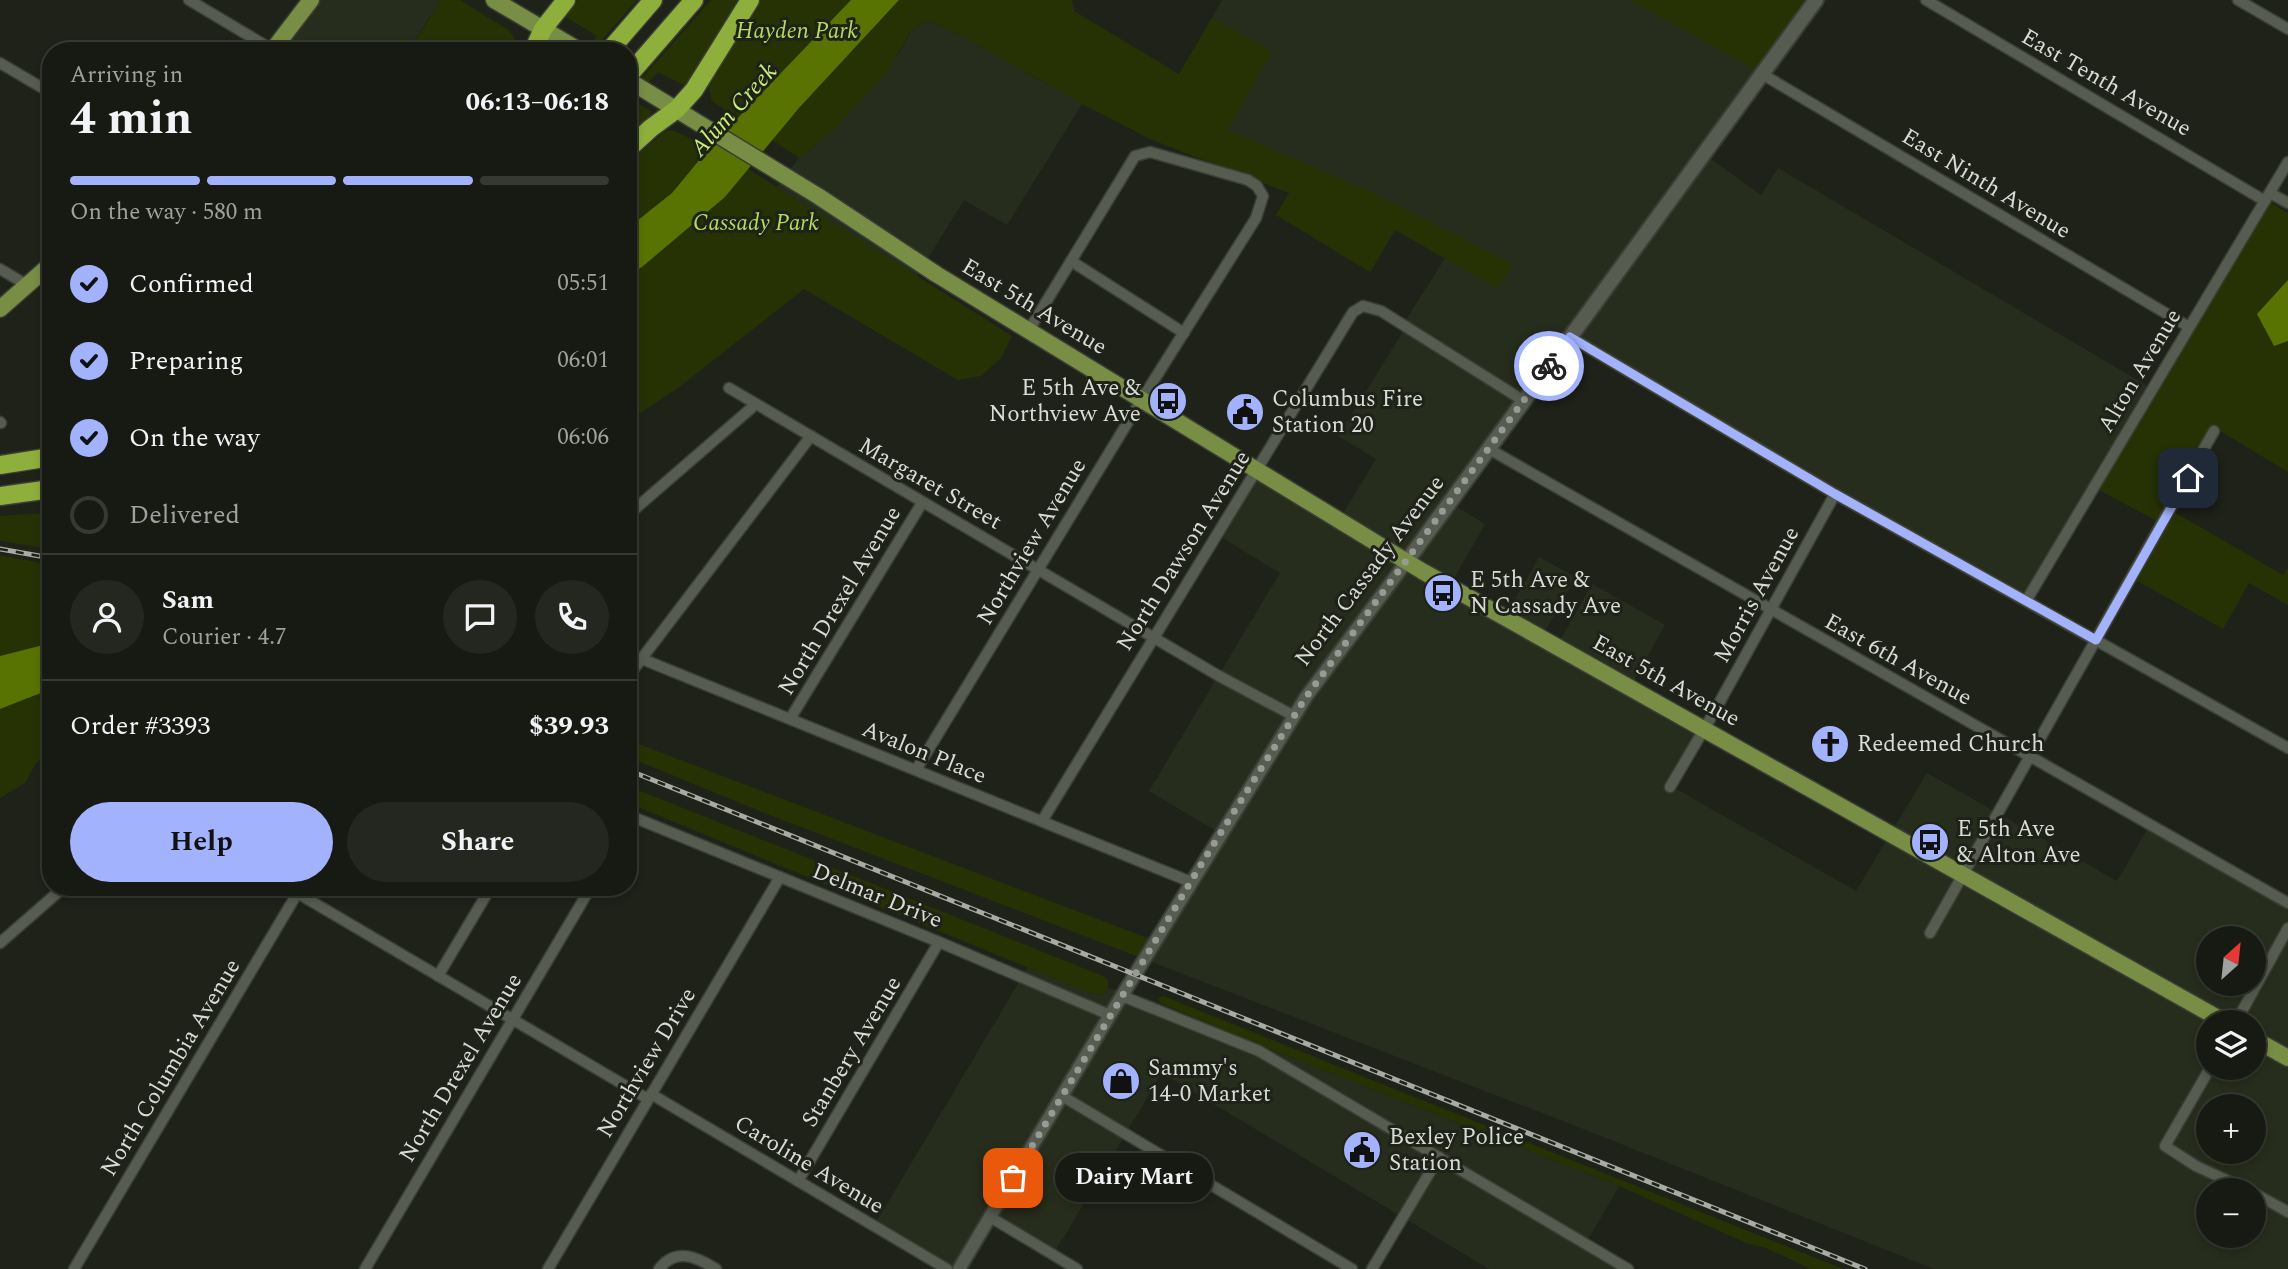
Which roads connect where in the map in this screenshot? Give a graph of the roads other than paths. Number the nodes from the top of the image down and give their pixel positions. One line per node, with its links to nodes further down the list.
1 (189, 0): 13 (street)
2 (311, 0): 14 (main road)
3 (495, 0): 11 (main road)
4 (566, 0): 11 (highway)
5 (653, 0): 17 (highway)
6 (694, 0): 19 (highway)
7 (750, 0): 23 (highway)
8 (1816, 0): 20 (main road, North Cassady Avenue)
9 (1926, 0): 26 (street, East Tenth Avenue)
10 (2238, 0): 12 (street)
11 (543, 29): 15 (highway); 16 (main road)
12 (2288, 29)
13 (260, 42)
14 (279, 42)
15 (537, 42)
16 (565, 42)
17 (617, 42)
18 (0, 63): 22 (street)
19 (637, 67)
20 (1762, 74): 33 (street, East Ninth Avenue); 36 (main road, North Cassady Avenue)
21 (637, 84): 23 (main road, East 5th Avenue)
22 (42, 88)
23 (677, 109): 24 (highway); 34 (main road, East 5th Avenue)
24 (637, 141)
25 (2288, 162): 26 (street, Alton Avenue)
26 (2268, 197): 27 (street, East Tenth Avenue); 33 (street, Alton Avenue)
27 (2288, 203)
28 (1071, 261): 34 (street); 35 (street); 35 (street, Northview Avenue)
29 (0, 269): 31 (street)
30 (42, 272): 31 (main road)
31 (27, 285): 32 (main road)
32 (0, 309)
33 (2189, 327): 54 (street, Alton Avenue)
34 (1029, 330): 38 (main road, East 5th Avenue)
35 (1184, 333): 38 (street, Northview Avenue)
36 (1570, 337): 39 (main road, North Cassady Avenue); 48 (street)
37 (729, 388): 40 (street, Margaret Street)
38 (1142, 399): 46 (main road, East 5th Avenue); 53 (street, Northview Avenue)
39 (1524, 401): 43 (main road, North Cassady Avenue); 46 (street, North Dawson Avenue)
40 (756, 404): 42 (street, Margaret Street); 51 (street)
41 (2214, 431): 57 (street)
42 (810, 436): 50 (street, Margaret Street); 58 (street)
43 (1489, 449): 52 (main road, North Cassady Avenue); 55 (street, East 6th Avenue)
44 (42, 458): 45 (highway)
45 (0, 465)
46 (1256, 470): 52 (main road, East 5th Avenue); 56 (street, North Dawson Avenue)
47 (42, 490): 49 (highway)
48 (1835, 494): 54 (street); 55 (street, Morris Avenue)
49 (0, 496)
50 (922, 503): 53 (street, Margaret Street); 61 (street, North Drexel Avenue)
51 (637, 507)
52 (1406, 561): 60 (street, North Cassady Avenue); 62 (main road, East 5th Avenue)
53 (1038, 570): 56 (street, Margaret Street); 65 (street, Northview Avenue)
54 (2026, 601): 57 (street)
55 (1770, 610): 62 (street, Morris Avenue); 64 (street, East 6th Avenue)
56 (1153, 637): 60 (street, Margaret Street); 67 (street, North Dawson Avenue)
57 (2096, 640): 63 (street); 64 (street)
58 (642, 659): 59 (street); 61 (street, Avalon Place)
59 (637, 665)
60 (1294, 716): 71 (street, North Cassady Avenue)
61 (790, 719): 65 (street, Avalon Place)
62 (1705, 729): 66 (street, Morris Avenue); 69 (main road, East 5th Avenue)
63 (2288, 748)
64 (2029, 756): 69 (street); 77 (street, East 6th Avenue)
65 (916, 770): 67 (street, Avalon Place)
66 (1670, 787)
67 (1042, 821): 71 (street, Avalon Place)
68 (637, 822): 70 (street, Delmar Drive)
69 (1963, 875): 79 (street); 84 (main road, East 5th Avenue)
70 (780, 877): 80 (street, Delmar Drive); 92 (street, Northview Drive)
71 (1191, 882): 83 (street, North Cassady Avenue)
72 (54, 896): 81 (street)
73 (295, 896): 99 (street, North Columbia Avenue)
74 (309, 896): 82 (street, Caroline Avenue)
75 (486, 896): 82 (street)
76 (586, 896): 87 (street, North Drexel Avenue)
77 (2288, 902)
78 (2288, 928): 85 (street)
79 (1930, 933)
80 (939, 942): 86 (street, Delmar Drive); 95 (street, Stanbery Avenue)
81 (0, 943)
82 (438, 976): 87 (street, Caroline Avenue)
83 (1122, 996): 86 (street, North Cassady Avenue); 93 (street)
84 (2204, 1010)
85 (2243, 1010)
86 (1110, 1015): 91 (street, North Cassady Avenue)
87 (513, 1019): 92 (street, Caroline Avenue); 100 (street, North Drexel Avenue)
88 (2266, 1046): 89 (main road)
89 (2288, 1058)
90 (2203, 1080): 94 (street)
91 (1062, 1096): 98 (street, North Cassady Avenue); 107 (street)
92 (650, 1097): 95 (street, Caroline Avenue); 101 (street, Northview Drive)
93 (1439, 1157): 108 (street); 109 (street)
94 (2222, 1178)
95 (798, 1181): 104 (street, Caroline Avenue)
96 (2266, 1200): 97 (street)
97 (2288, 1212)
98 (990, 1217): 105 (street, North Cassady Avenue); 106 (street)
99 (74, 1269)
100 (365, 1269)
101 (548, 1269)
102 (659, 1269): 103 (street)
103 (716, 1269)
104 (947, 1269)
105 (959, 1269)
106 (1077, 1269)
107 (1352, 1269)
108 (1372, 1269)
109 (1628, 1269)

